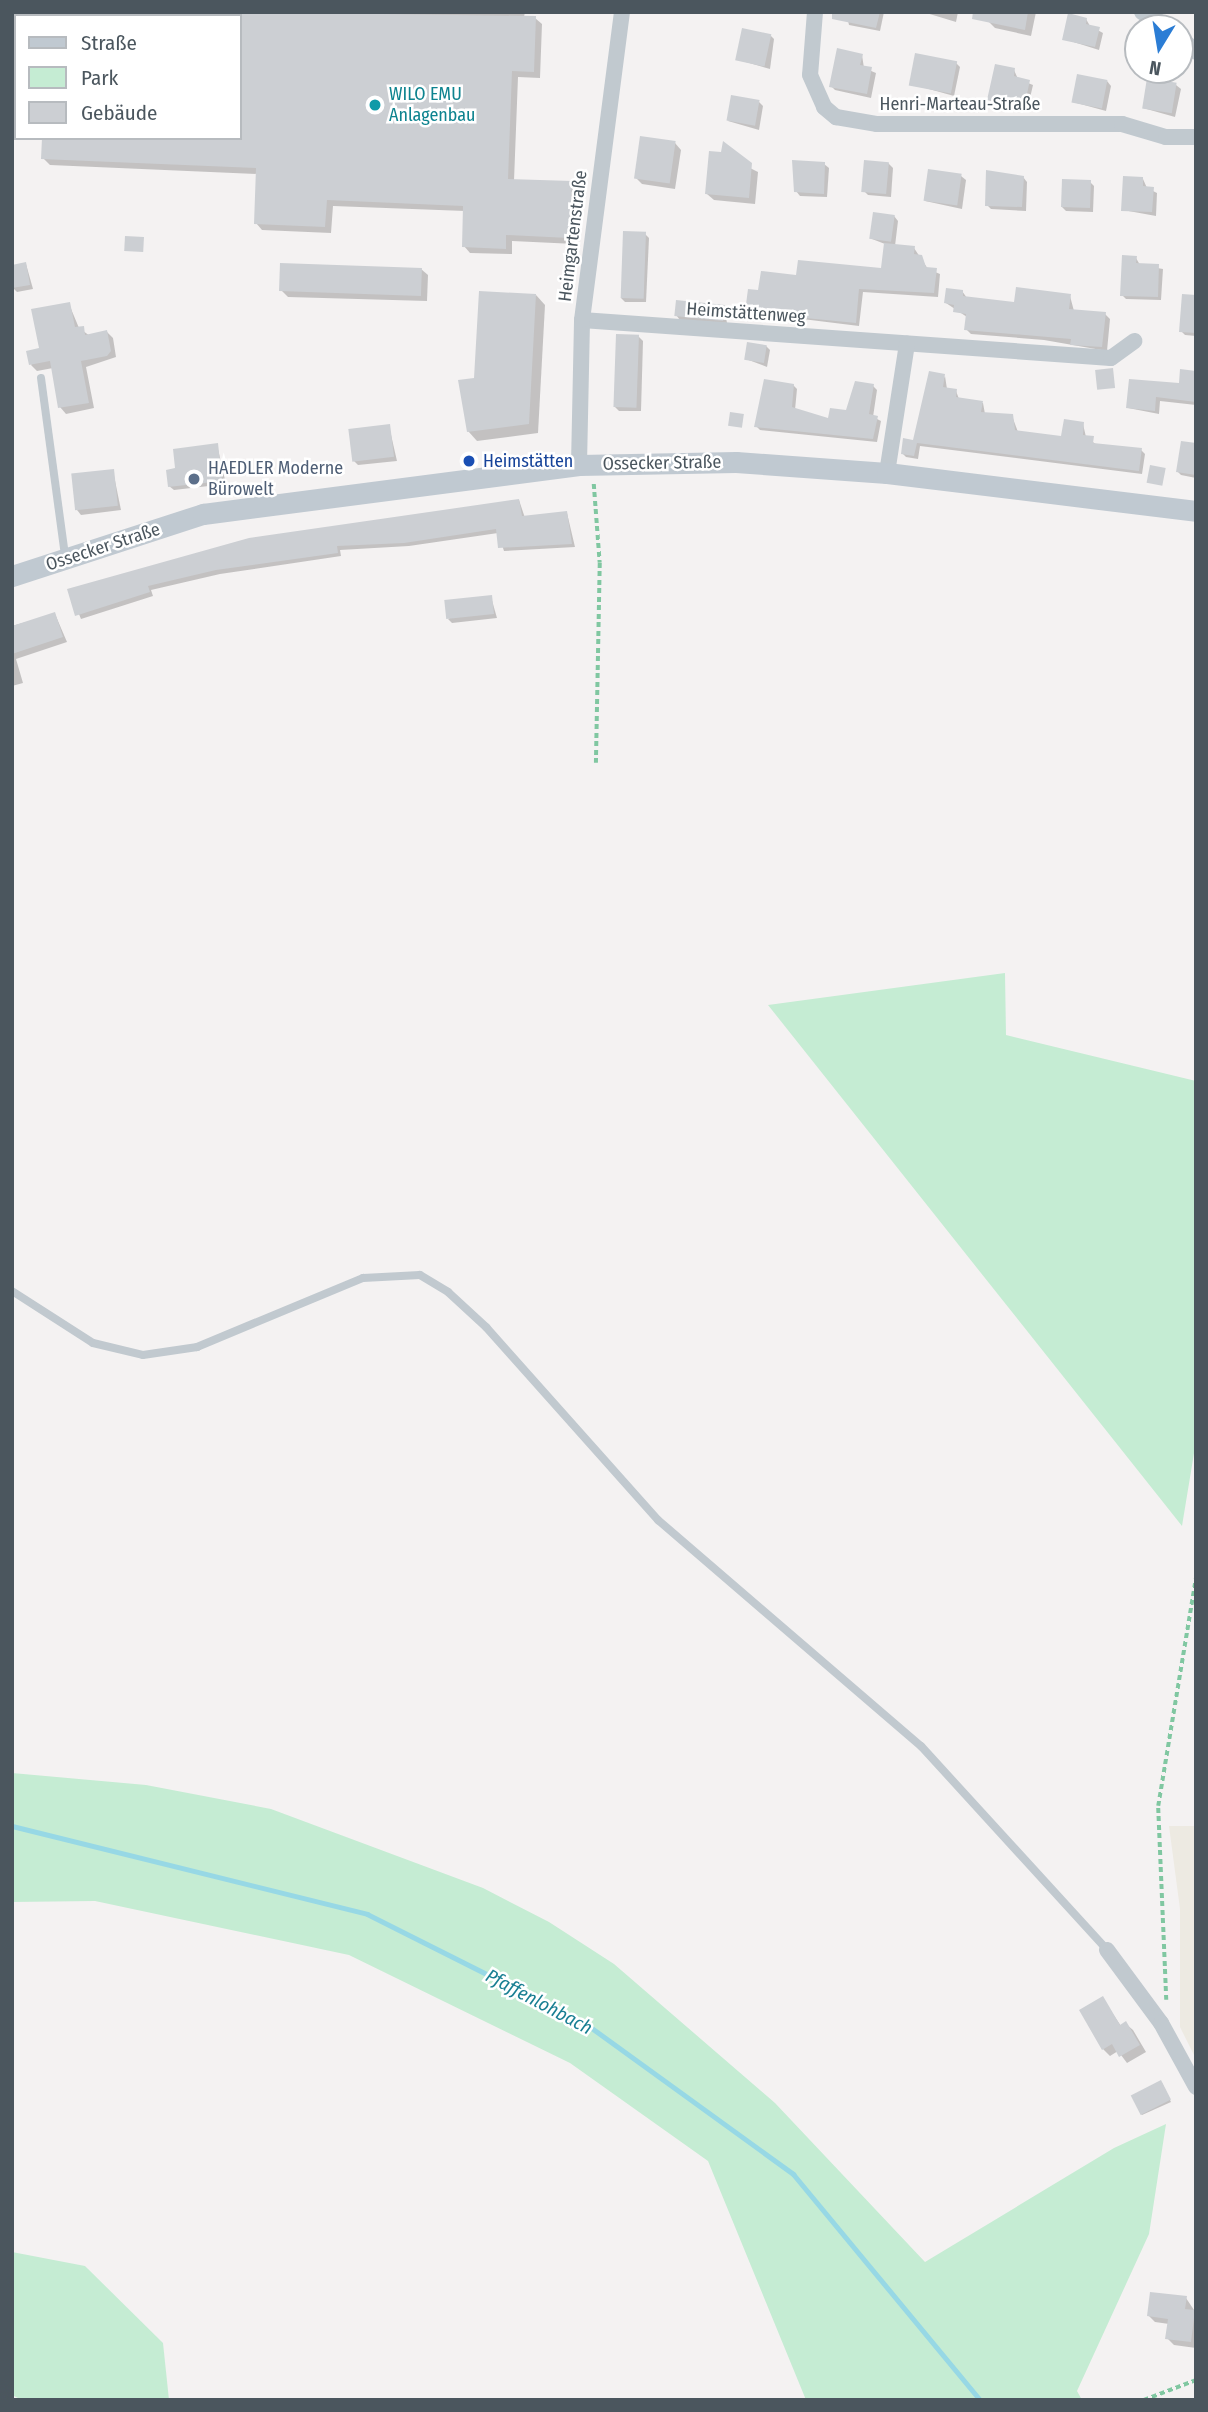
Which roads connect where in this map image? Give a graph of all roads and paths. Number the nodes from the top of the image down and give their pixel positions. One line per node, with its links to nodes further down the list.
1 (622, 12): 4 (street, Heimgartenstraße)
2 (815, 12): 3 (street, Henri-Marteau-Straße)
3 (1196, 137)
4 (582, 320): 6 (street, Heimstättenweg); 8 (street, Heimgartenstraße)
5 (1134, 341): 6 (street, Heimstättenweg)
6 (907, 344): 9 (street)
7 (41, 378): 12 (lane)
8 (579, 465): 9 (street, Ossecker Straße); 12 (street, Ossecker Straße)
9 (887, 473): 11 (street, Ossecker Straße)
10 (595, 507): 14 (path)
11 (1196, 512)
12 (65, 559): 13 (street, Ossecker Straße)
13 (12, 576)
14 (596, 763)
15 (12, 1291): 17 (lane)
16 (1196, 1576): 18 (path)
17 (1107, 1950): 18 (street)
18 (1161, 2023): 19 (street)
19 (1196, 2087)
20 (1196, 2380): 21 (path)
21 (1144, 2400)

